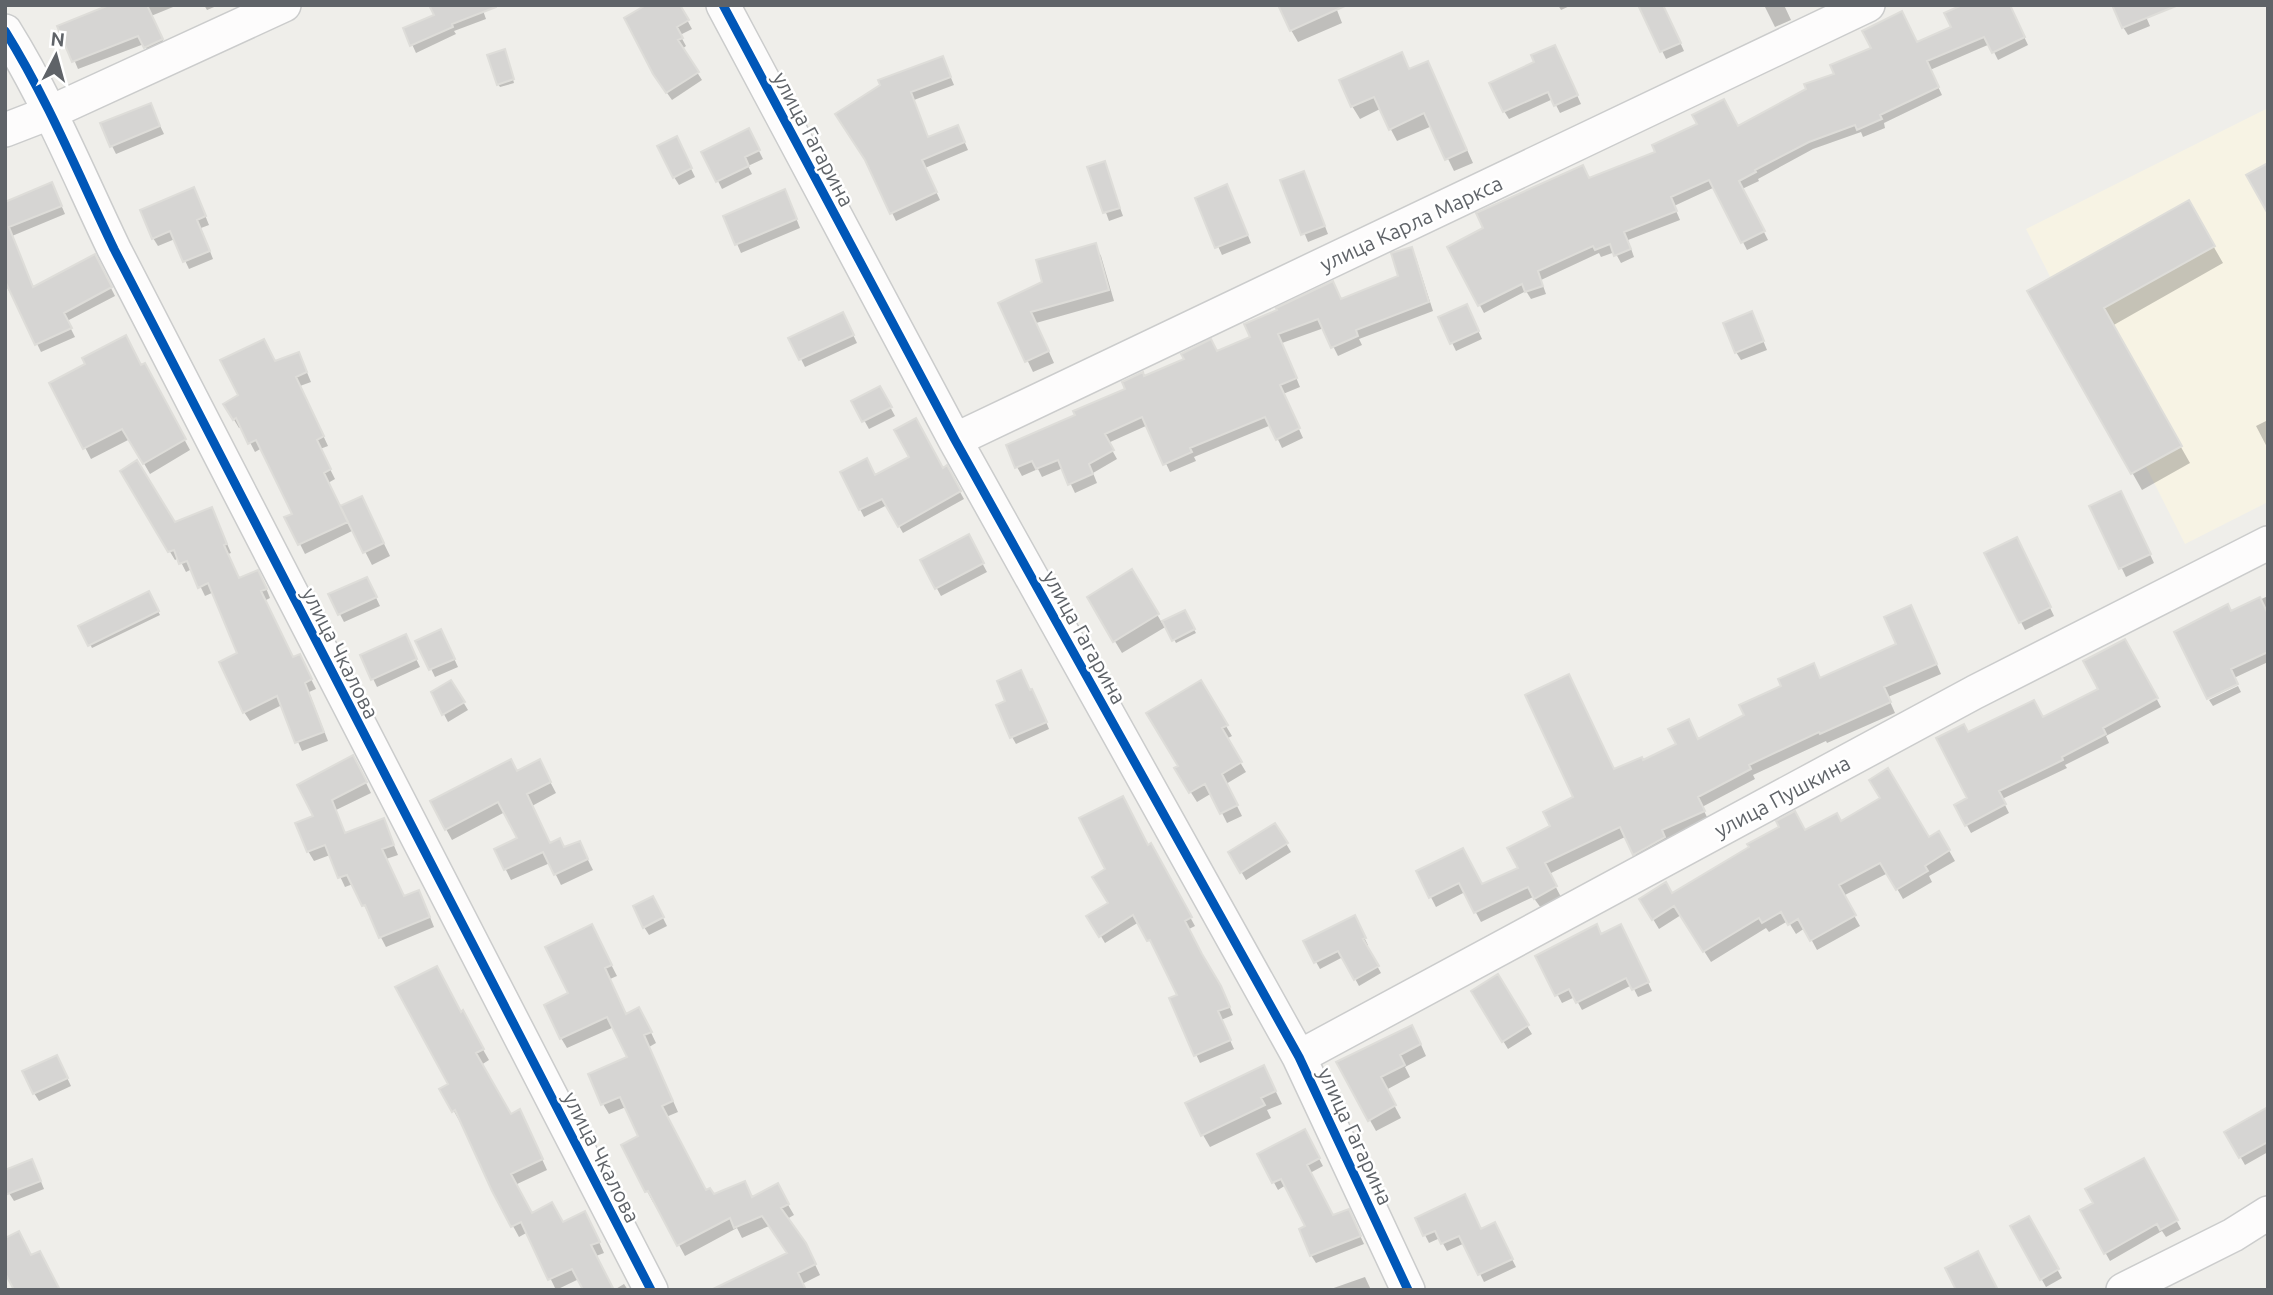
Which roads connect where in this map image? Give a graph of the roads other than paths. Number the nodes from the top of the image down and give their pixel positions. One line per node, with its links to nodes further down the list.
1 (284, 5): 5 (street)
2 (723, 5): 7 (street, улица Гагарина)
3 (1868, 5): 7 (street, улица Карла Маркса)
4 (5, 31): 5 (street, улица Чкалова)
5 (49, 113): 6 (street); 11 (street, улица Чкалова)
6 (5, 130)
7 (955, 440): 9 (street, улица Гагарина)
8 (2268, 543): 9 (street, улица Пушкина)
9 (1299, 1057): 12 (street, улица Гагарина)
10 (2268, 1213): 13 (street)
11 (651, 1290)
12 (1408, 1290)
13 (2123, 1290)

